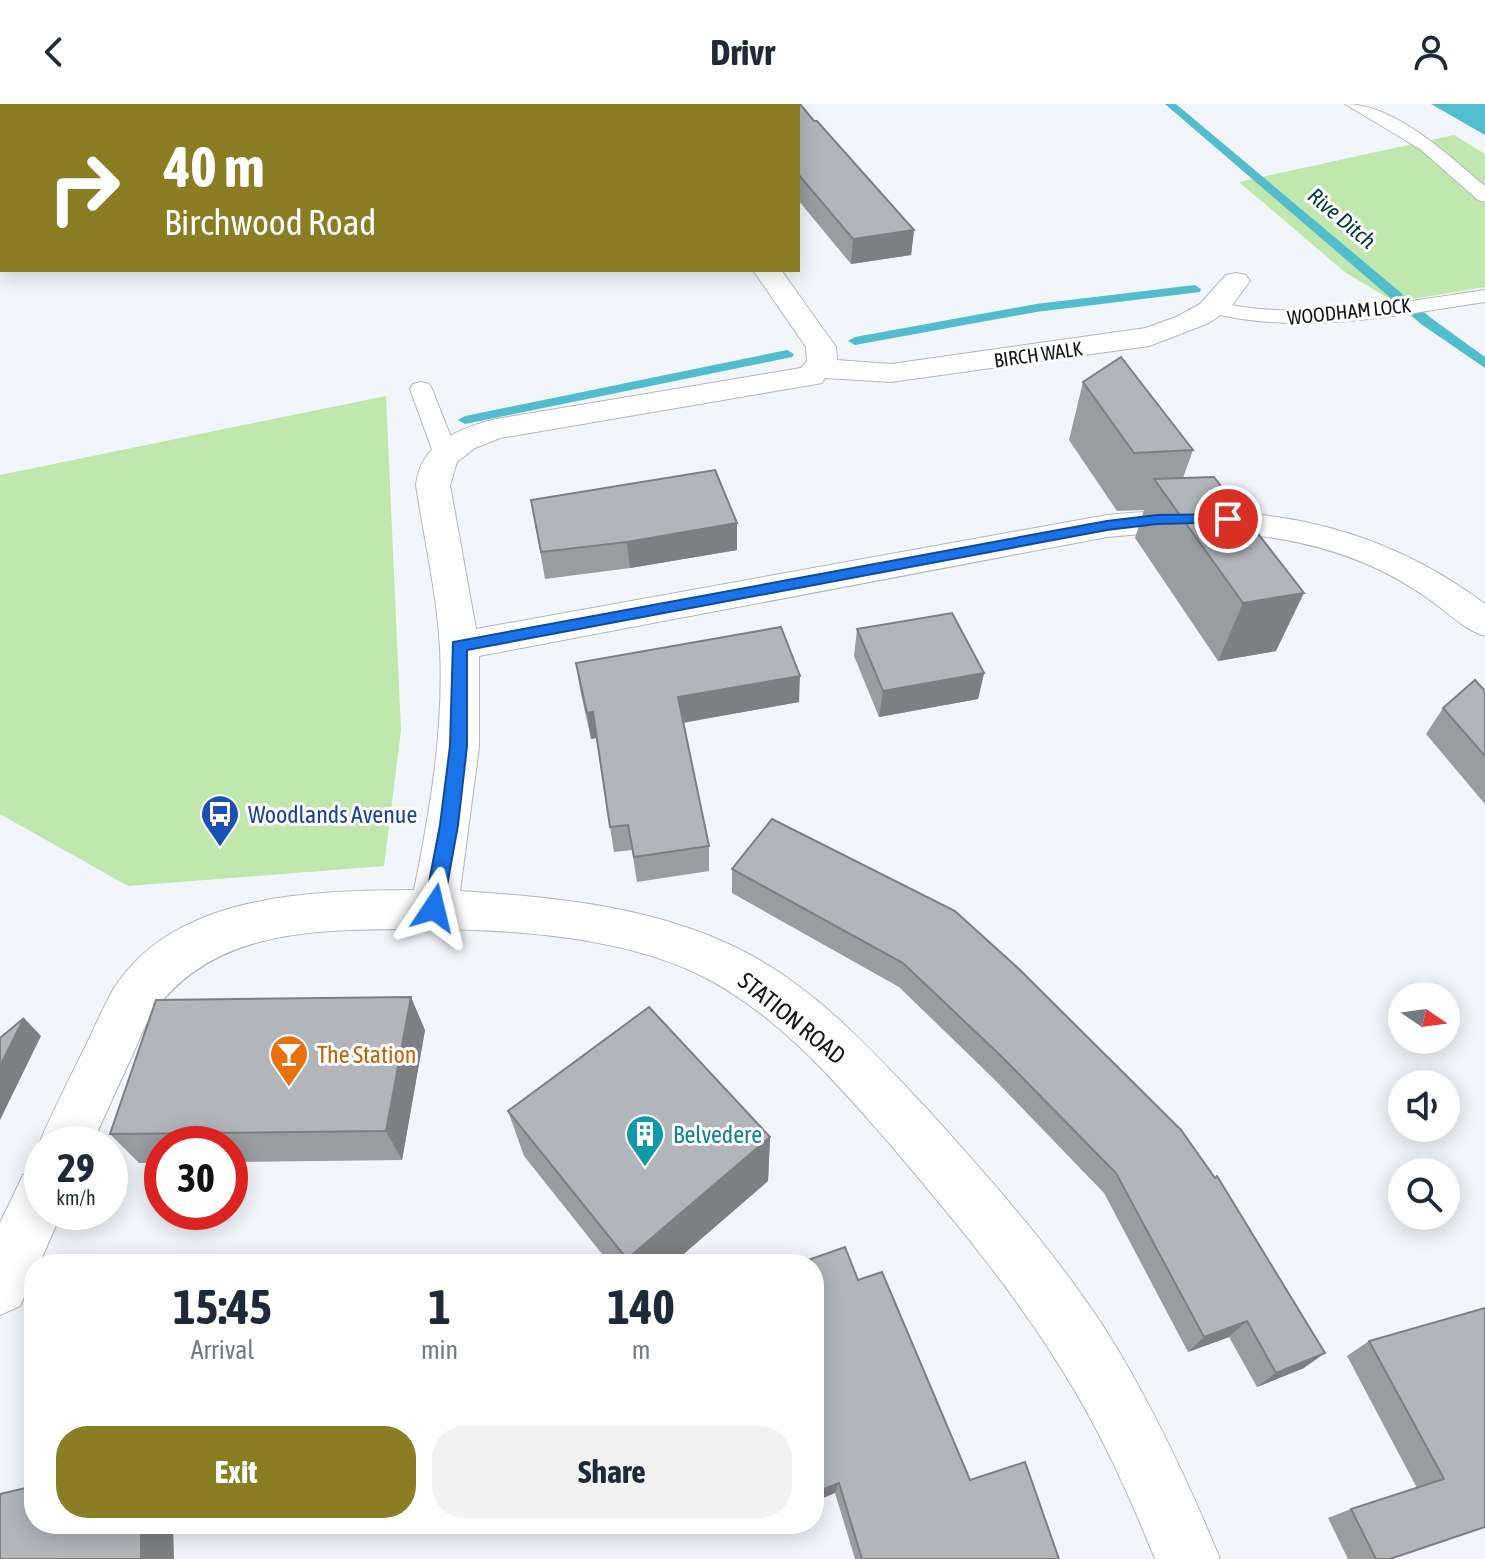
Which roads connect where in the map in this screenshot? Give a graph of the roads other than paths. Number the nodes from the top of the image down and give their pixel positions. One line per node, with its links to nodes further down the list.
1 (1353, 104): 2 (lane)
2 (1485, 196)
3 (768, 272): 7 (street)
4 (1236, 281): 6 (street, BIRCH WALK)
5 (1485, 296): 6 (lane, WOODHAM LOCK)
6 (1214, 308): 7 (street, BIRCH WALK)
7 (820, 368): 9 (street)
8 (421, 389): 9 (lane)
9 (446, 455): 11 (street)
10 (1485, 623): 11 (street)
11 (459, 646): 12 (street)
12 (434, 908): 13 (street, STATION ROAD); 16 (street, STATION ROAD)
13 (73, 1126)
14 (26, 1230): 15 (street)
15 (0, 1286)
16 (1188, 1559)

